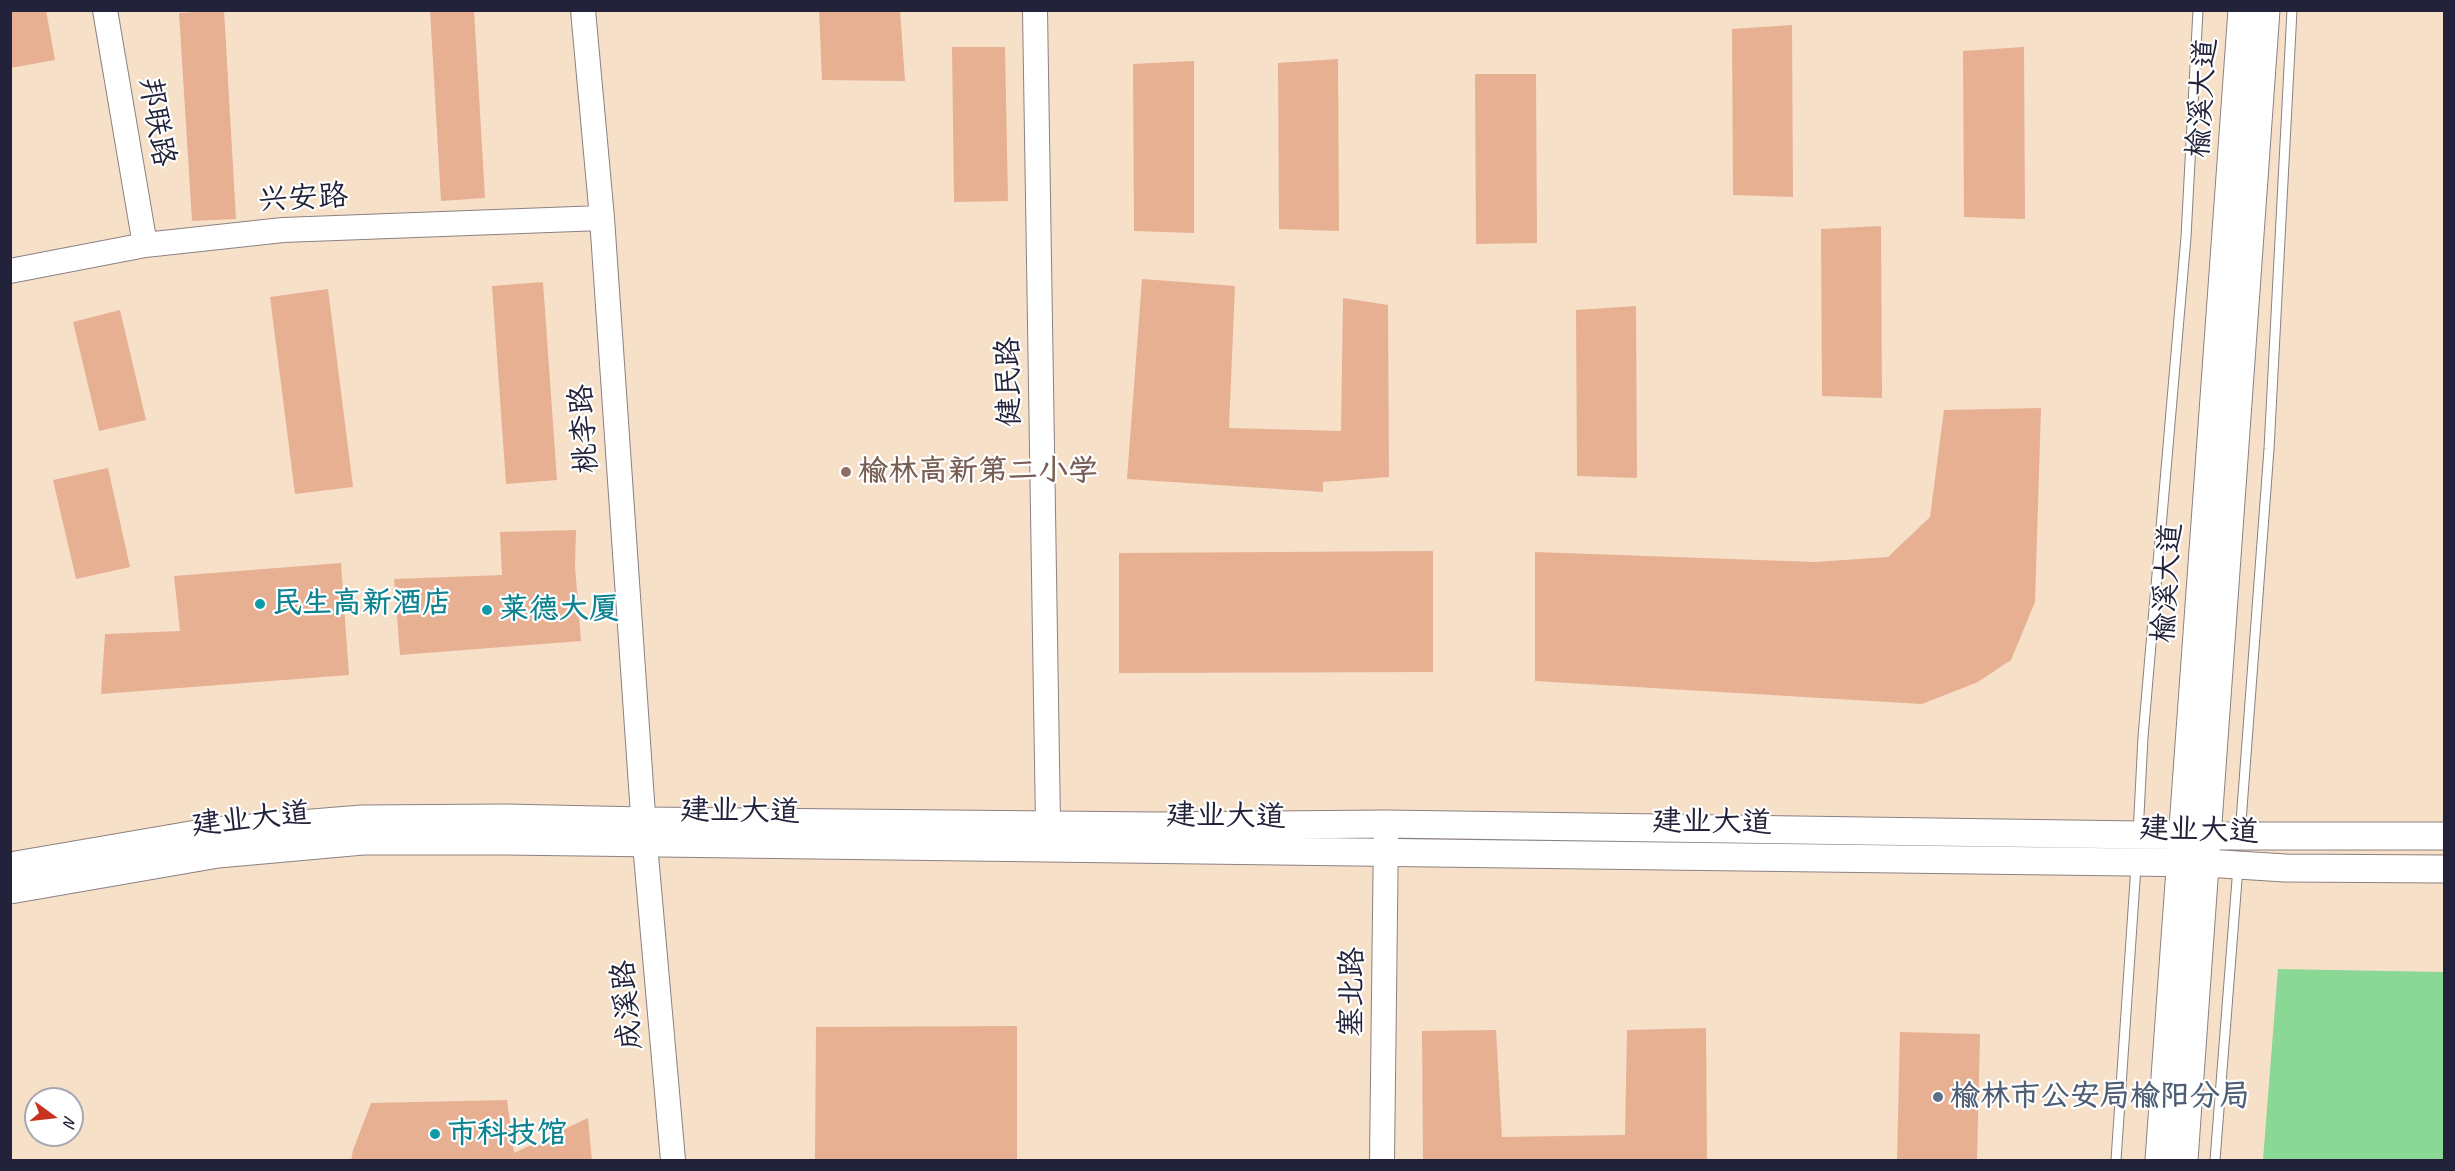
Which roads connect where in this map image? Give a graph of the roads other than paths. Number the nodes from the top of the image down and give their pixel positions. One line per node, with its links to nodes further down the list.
1 (105, 10): 9 (street, 邦联路)
2 (583, 10): 8 (street, 桃李路)
3 (1035, 10): 11 (street, 健民路)
4 (2198, 10): 15 (lane)
5 (2242, 10): 16 (main road, 榆溪大道)
6 (2266, 10): 16 (main road, 榆溪大道)
7 (2292, 10): 17 (lane)
8 (602, 218): 9 (street, 兴安路); 13 (street, 桃李路)
9 (145, 245): 10 (street, 兴安路)
10 (10, 271)
11 (1048, 824): 12 (main road, 建业大道); 13 (main road, 建业大道)
12 (1386, 824): 15 (main road, 建业大道); 18 (street, 塞北路)
13 (644, 832): 18 (main road, 建业大道); 19 (main road, 建业大道); 21 (main road, 建业大道); 22 (street, 成溪路)
14 (2445, 836): 17 (main road, 建业大道)
15 (2137, 848): 16 (main road, 建业大道); 18 (main road, 建业大道); 24 (lane)
16 (2194, 849): 17 (main road, 建业大道); 25 (main road, 榆溪大道); 26 (main road, 榆溪大道)
17 (2239, 850): 20 (main road, 建业大道); 27 (lane)
18 (1386, 852): 23 (street, 塞北路)
19 (10, 866)
20 (2445, 869)
21 (10, 890)
22 (673, 1161)
23 (1382, 1161)
24 (2116, 1161)
25 (2159, 1161)
26 (2184, 1161)
27 (2215, 1161)

